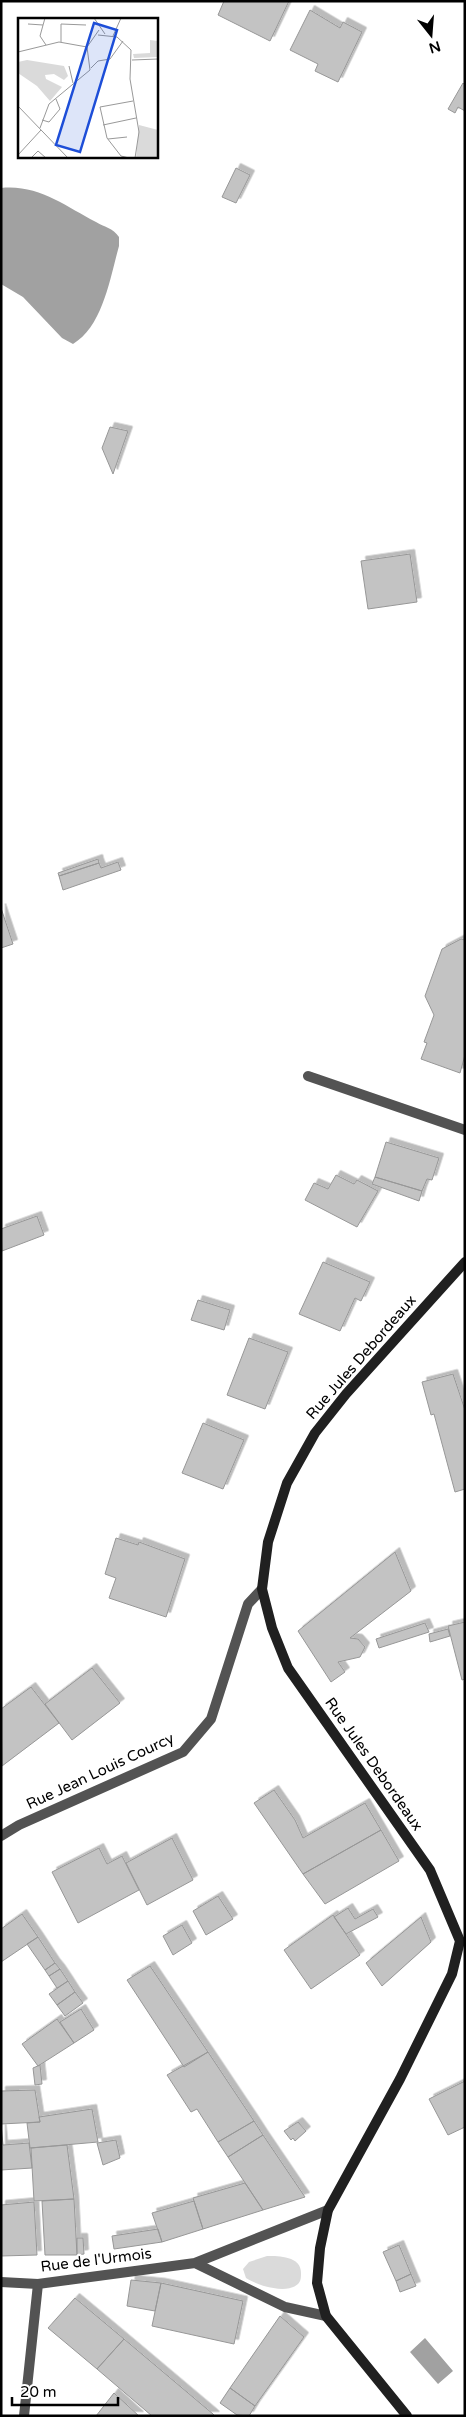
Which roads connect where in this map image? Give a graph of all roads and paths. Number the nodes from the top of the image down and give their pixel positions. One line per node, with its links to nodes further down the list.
1 (308, 1076): 2 (street)
2 (465, 1130)
3 (465, 1262): 4 (street, Rue Jules Debordeaux)
4 (262, 1589): 5 (street, Rue Jean Louis Courcy); 6 (street, Rue Jules Debordeaux)
5 (1, 1836)
6 (462, 1940): 7 (street, Rue Jules Debordeaux)
7 (328, 2210): 8 (street, Rue de l'Urmois); 11 (street, Rue Jules Debordeaux)
8 (195, 2263): 10 (street, Rue de l'Urmois); 11 (street)
9 (1, 2282): 10 (street, Rue de l'Urmois)
10 (38, 2284): 12 (street)
11 (326, 2316): 13 (street)
12 (24, 2416)
13 (407, 2416)

